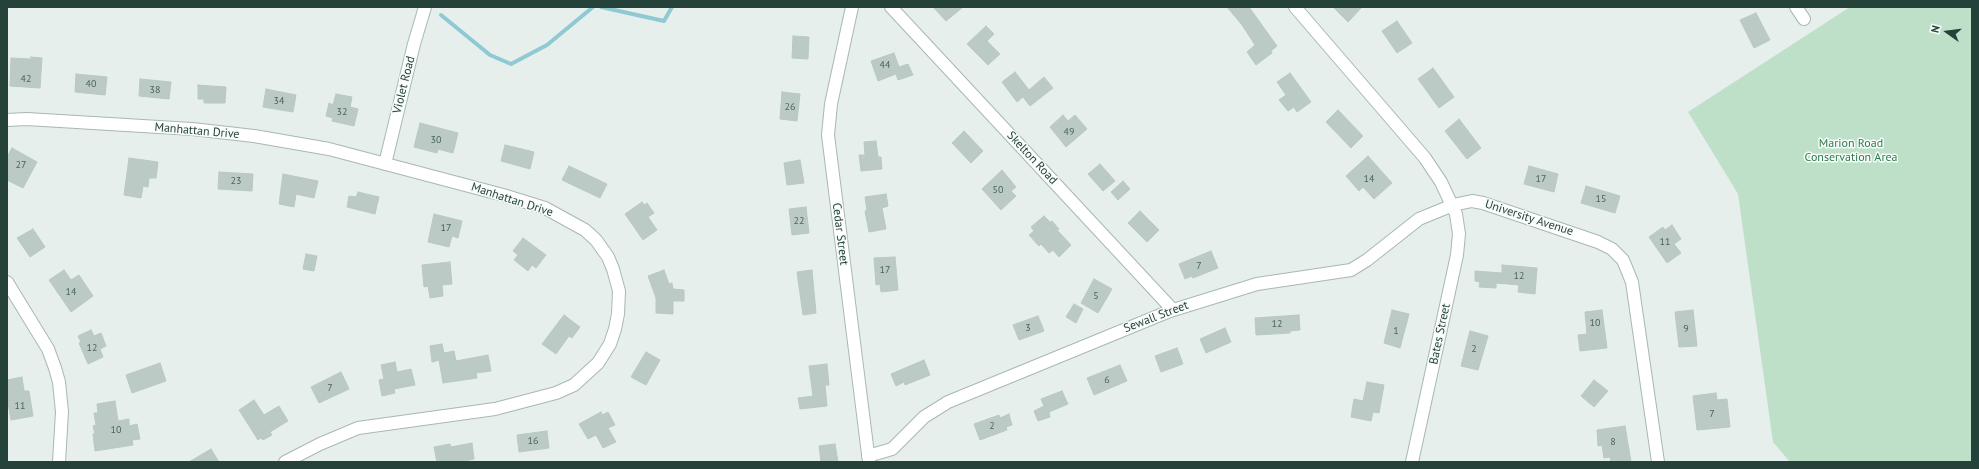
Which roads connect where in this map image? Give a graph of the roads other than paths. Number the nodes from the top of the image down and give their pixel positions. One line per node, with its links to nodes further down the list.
1 (425, 7): 8 (street, Violet Road)
2 (852, 7): 12 (street, Cedar Street)
3 (891, 7): 11 (street, Skelton Road)
4 (1295, 7): 9 (street)
5 (1796, 7): 6 (street)
6 (1804, 19)
7 (7, 120): 8 (street, Manhattan Drive)
8 (385, 164): 14 (street, Manhattan Drive)
9 (1453, 205): 11 (street, Sewall Street); 15 (street, Bates Street); 16 (street, University Avenue)
10 (7, 282): 13 (street)
11 (1171, 310): 12 (street, Sewall Street)
12 (869, 459)
13 (59, 462)
14 (285, 462)
15 (1412, 462)
16 (1658, 462)

